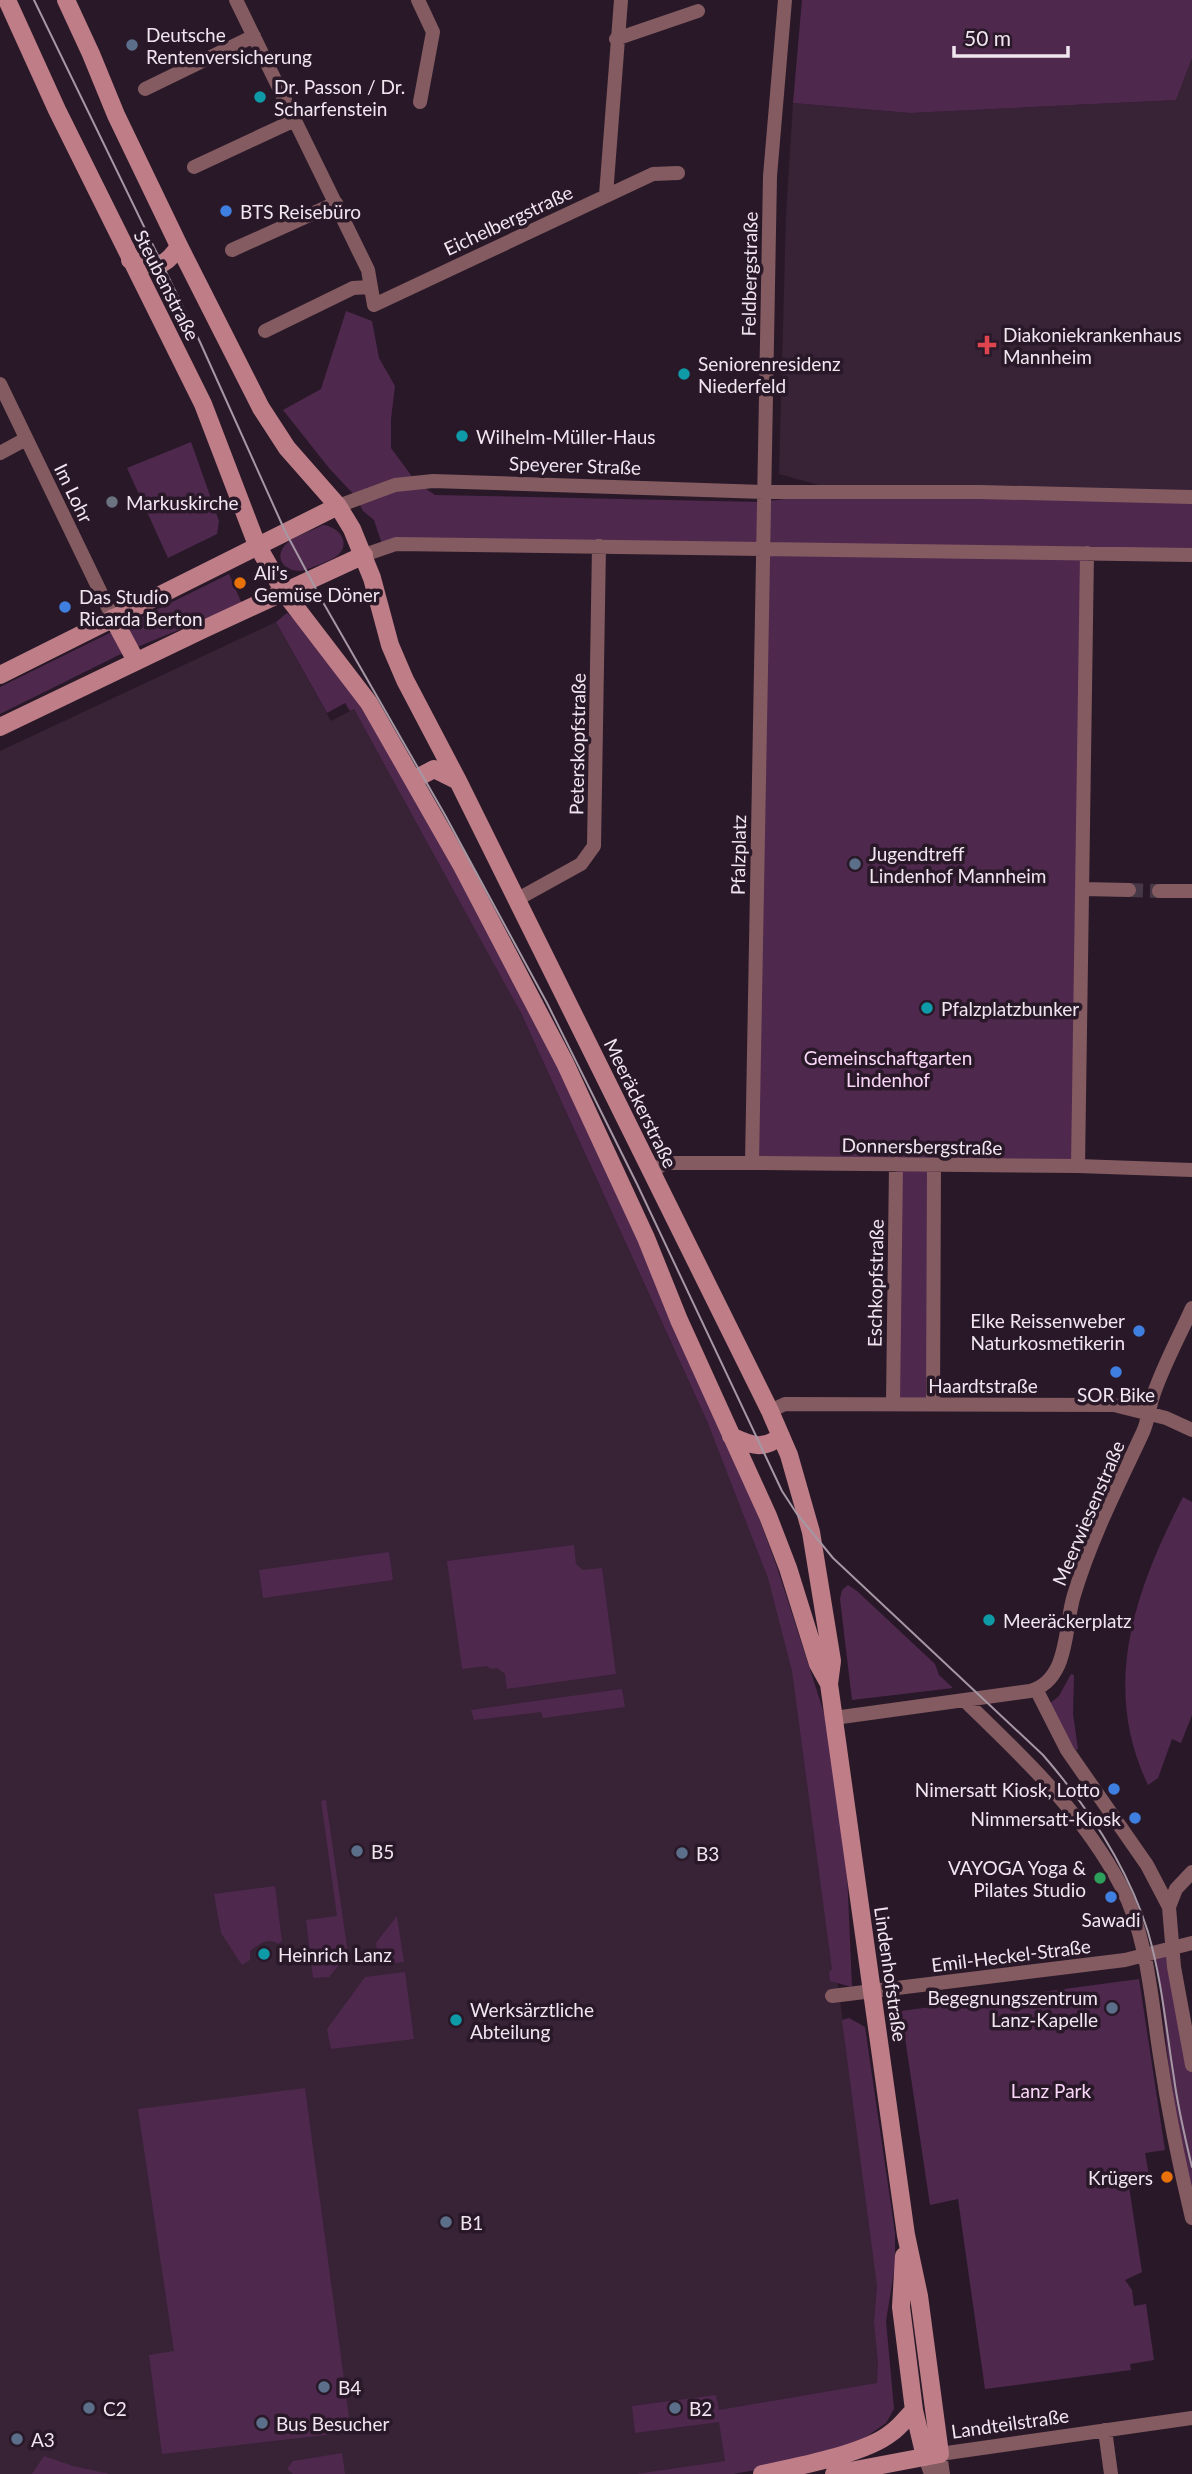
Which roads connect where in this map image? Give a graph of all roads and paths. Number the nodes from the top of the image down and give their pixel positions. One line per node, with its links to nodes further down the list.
1 (7, 0): 19 (street, Steubenstraße)
2 (66, 0): 17 (street, Steubenstraße)
3 (236, 0): 8 (street)
4 (418, 0): 11 (street)
5 (621, 0): 9 (street)
6 (785, 0): 25 (street, Feldbergstraße)
7 (698, 11): 9 (street)
8 (254, 36): 10 (street); 12 (street)
9 (617, 39): 15 (street)
10 (145, 89)
11 (420, 102)
12 (295, 120): 13 (street); 16 (street)
13 (194, 167)
14 (678, 173): 15 (street, Eichelbergstraße)
15 (606, 195): 20 (street, Eichelbergstraße)
16 (336, 203): 18 (street); 20 (street)
17 (179, 246): 19 (street); 27 (street, Steubenstraße)
18 (232, 250)
19 (130, 260): 28 (street, Steubenstraße)
20 (370, 287): 21 (street)
21 (265, 331)
22 (0, 384): 23 (street, Im Lohr)
23 (26, 439): 24 (street); 35 (street, Im Lohr)
24 (0, 453)
25 (764, 492): 26 (street, Speyerer Straße); 27 (street, Speyerer Straße); 30 (street, Feldbergstraße)
26 (1192, 497)
27 (338, 506): 28 (street, Speyerer Straße); 32 (street, Steubenstraße)
28 (257, 545): 34 (street, Steubenstraße); 35 (street, Speyerer Straße)
29 (599, 546): 30 (street); 32 (street); 45 (street, Peterskopfstraße)
30 (763, 548): 31 (street); 46 (street, Pfalzplatz)
31 (1087, 553): 33 (street); 41 (street)
32 (364, 555): 34 (street); 40 (street, Meeräckerstraße)
33 (1192, 555)
34 (284, 592): 36 (street); 39 (street, Meeräckerstraße)
35 (113, 618): 36 (street); 37 (street, Speyerer Straße)
36 (136, 661): 38 (street)
37 (0, 675)
38 (0, 727)
39 (413, 780): 40 (street); 58 (street, Meeräckerstraße)
40 (458, 781): 45 (street, Meeräckerstraße)
41 (1083, 889): 42 (street); 49 (street)
42 (1129, 890)
43 (1159, 891): 44 (street)
44 (1192, 891)
45 (516, 900): 50 (street, Meeräckerstraße)
46 (752, 1163): 47 (street, Donnersbergstraße); 50 (street, Donnersbergstraße)
47 (896, 1164): 48 (street, Donnersbergstraße); 53 (street, Eschkopfstraße)
48 (934, 1165): 49 (street, Donnersbergstraße); 54 (street)
49 (1078, 1166): 51 (street, Donnersbergstraße)
50 (652, 1170): 55 (street, Meeräckerstraße)
51 (1192, 1170)
52 (1192, 1308): 56 (street, Meerwiesenstraße)
53 (893, 1403): 54 (street, Haardtstraße); 55 (street, Haardtstraße)
54 (933, 1404): 56 (street, Haardtstraße)
55 (770, 1411): 59 (street, Meeräckerstraße)
56 (1148, 1414): 57 (street, Haardtstraße); 61 (street, Meerwiesenstraße)
57 (1192, 1430)
58 (732, 1436): 59 (street); 60 (street, Meeräckerstraße)
59 (781, 1436): 60 (street, Meeräckerstraße)
60 (829, 1684): 63 (street, Meeräckerstraße)
61 (1037, 1689): 62 (street); 65 (street)
62 (964, 1700): 63 (street); 68 (street)
63 (834, 1718): 69 (street, Lindenhofstraße)
64 (1192, 1872): 65 (street)
65 (1169, 1907): 67 (street)
66 (1192, 1943): 67 (street, Emil-Heckel-Straße)
67 (1173, 1947): 68 (street, Emil-Heckel-Straße); 71 (street)
68 (1144, 1956): 69 (street, Emil-Heckel-Straße); 72 (street)
69 (872, 1991): 70 (street, Emil-Heckel-Straße); 73 (street, Lindenhofstraße)
70 (832, 1996)
71 (1192, 2065)
72 (1192, 2218)
73 (906, 2235): 74 (street, Lindenhofstraße); 77 (street, Lindenhofstraße)
74 (914, 2410): 77 (street, Lindenhofstraße); 78 (street)
75 (1192, 2418): 76 (street, Landteilstraße)
76 (1105, 2430): 77 (street, Landteilstraße); 81 (street)
77 (932, 2462): 79 (street, Landteilstraße); 80 (street, Lindenhofstraße)
78 (762, 2474)
79 (834, 2474)
80 (943, 2474)
81 (1111, 2474)

